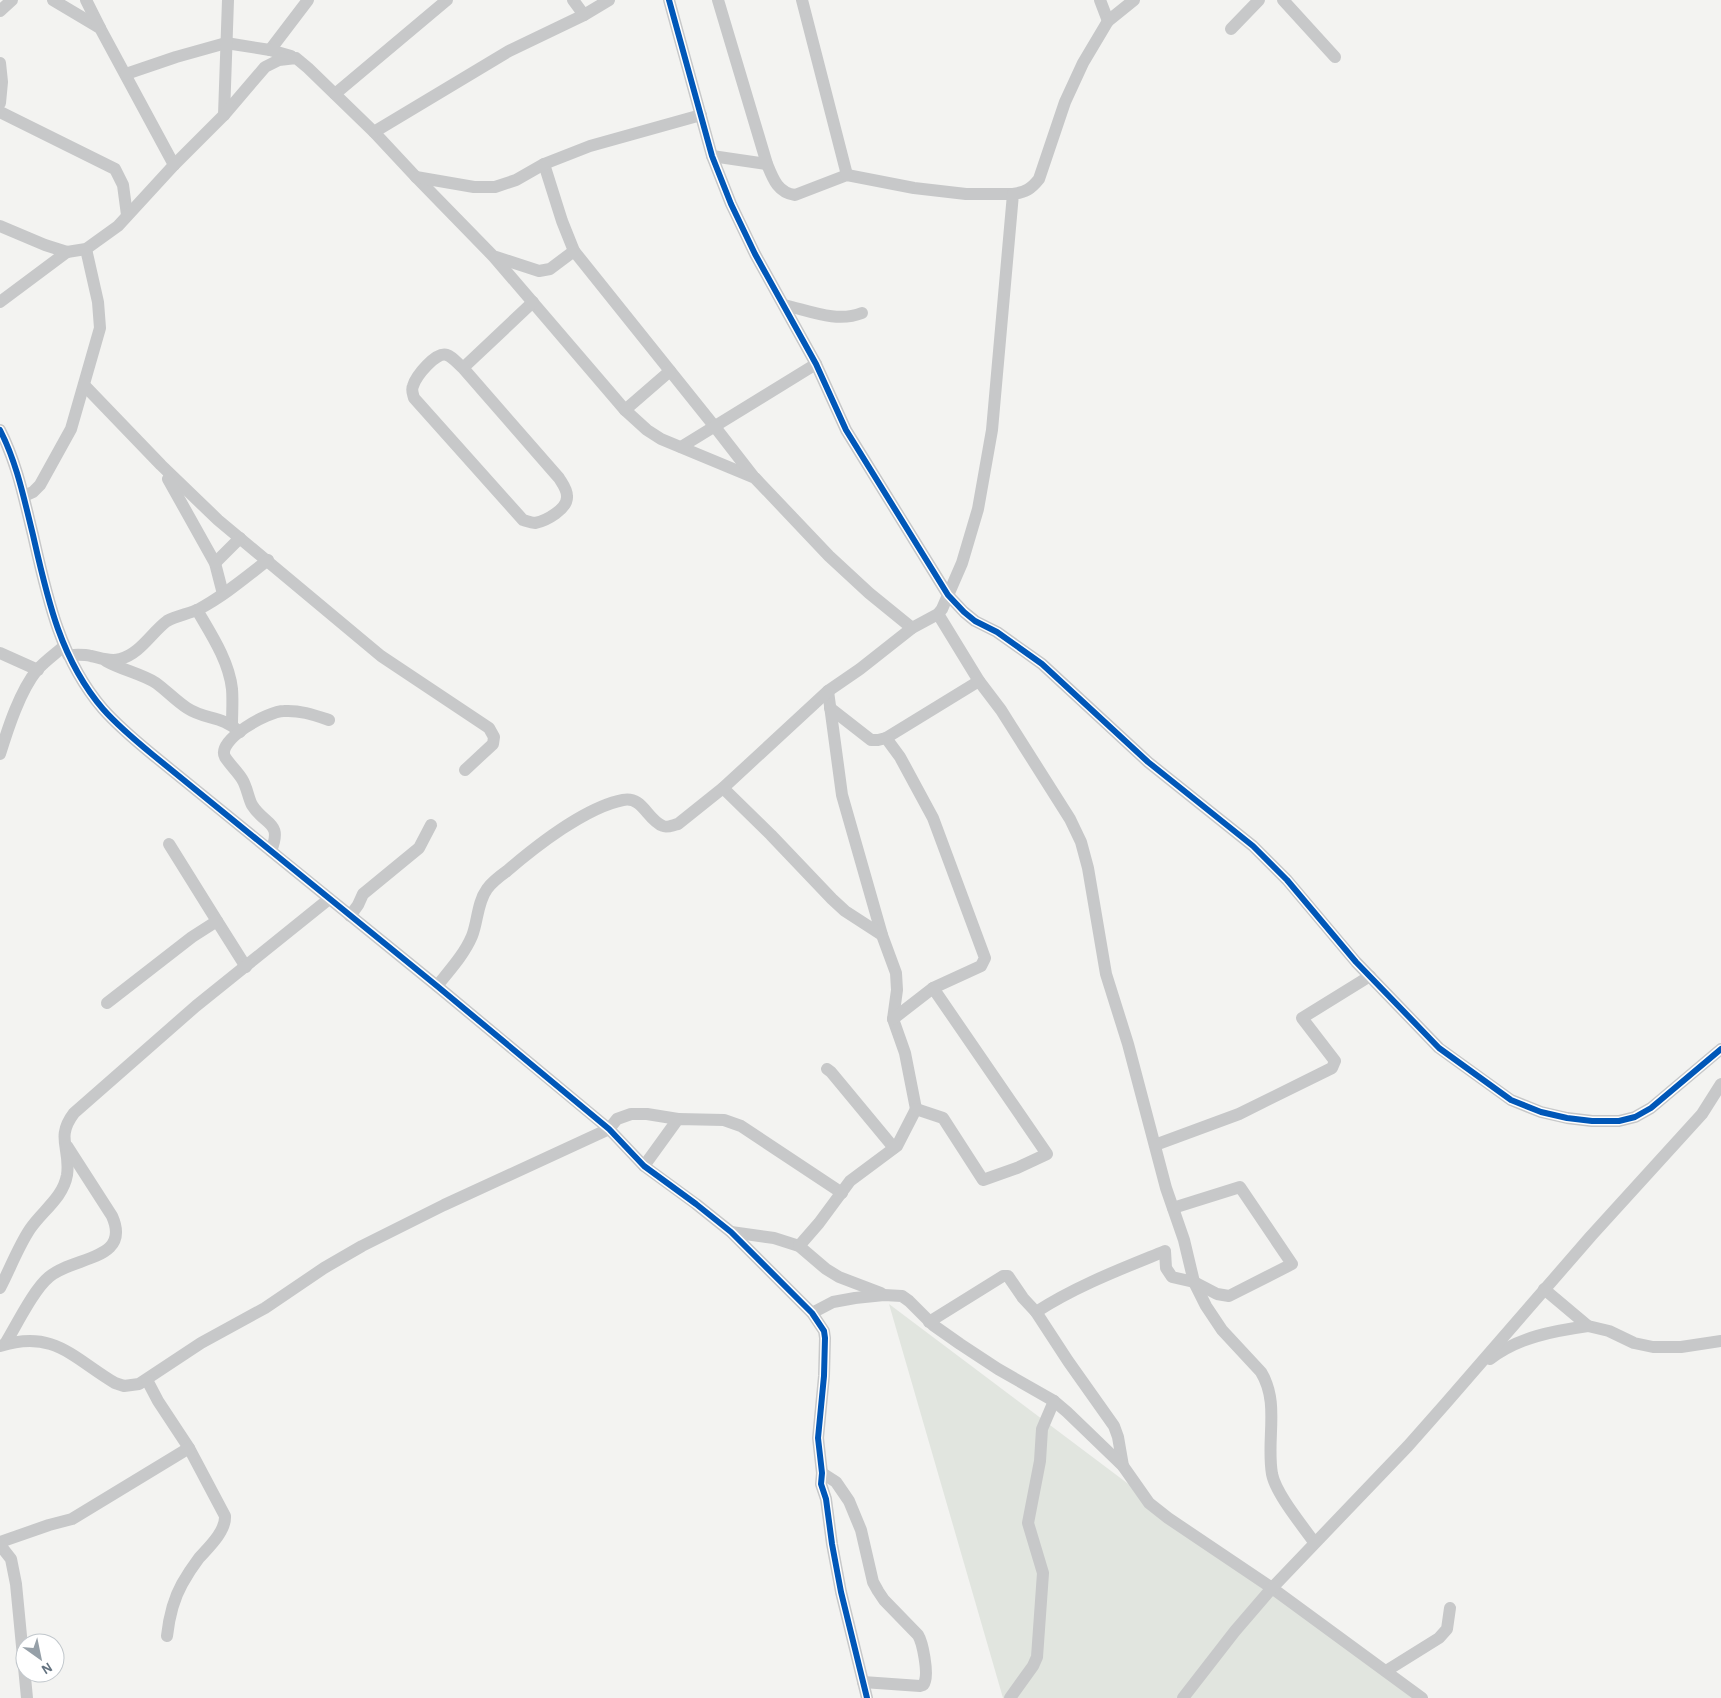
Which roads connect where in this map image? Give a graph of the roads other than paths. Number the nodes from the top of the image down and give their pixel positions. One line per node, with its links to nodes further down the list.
1 (12, 0): 16 (street)
2 (53, 0): 19 (street)
3 (86, 0): 19 (street)
4 (228, 0): 21 (street)
5 (308, 0): 22 (street)
6 (447, 0): 27 (street)
7 (573, 0): 17 (street)
8 (609, 0): 17 (street)
9 (669, 0): 31 (street)
10 (718, 0): 35 (street)
11 (802, 0): 37 (street)
12 (1100, 0): 18 (street)
13 (1134, 0): 18 (street)
14 (1260, 0): 20 (street)
15 (1283, 0): 23 (street)
16 (0, 11)
17 (584, 15): 32 (street)
18 (1108, 21): 39 (street)
19 (100, 28): 26 (street)
20 (1231, 29)
21 (226, 43): 22 (street); 26 (street); 30 (street)
22 (270, 50): 24 (street)
23 (1335, 57)
24 (296, 58): 27 (street); 30 (street)
25 (0, 63): 28 (street)
26 (126, 74): 36 (street)
27 (335, 94): 32 (street)
28 (0, 104)
29 (0, 112): 40 (street)
30 (224, 115): 36 (street)
31 (701, 115): 33 (street); 34 (street)
32 (374, 132): 38 (street)
33 (712, 156): 35 (street); 48 (street)
34 (544, 164): 38 (street); 43 (street)
35 (767, 164): 37 (street)
36 (174, 165): 40 (street)
37 (847, 175): 39 (street)
38 (416, 178): 45 (street)
39 (1014, 194): 65 (street)
40 (128, 214): 42 (street)
41 (0, 226): 44 (street)
42 (86, 249): 44 (street); 53 (street)
43 (574, 251): 45 (street); 52 (street)
44 (67, 252): 46 (street)
45 (494, 257): 47 (street)
46 (0, 302)
47 (533, 302): 51 (street); 54 (street)
48 (784, 305): 49 (street); 50 (street)
49 (862, 313)
50 (816, 364): 55 (street); 65 (street)
51 (462, 368): 51 (street)
52 (670, 372): 54 (street); 55 (street)
53 (84, 385): 58 (street); 60 (street)
54 (625, 410): 57 (street)
55 (716, 426): 57 (street); 59 (street)
56 (0, 430): 60 (street)
57 (681, 447): 59 (street)
58 (161, 466): 61 (street); 63 (street)
59 (755, 478): 68 (street)
60 (24, 496): 69 (street)
61 (240, 538): 62 (street); 63 (street)
62 (268, 560): 64 (street); 80 (street)
63 (215, 563): 64 (street)
64 (223, 594): 66 (street)
65 (948, 595): 67 (street); 90 (street)
66 (197, 610): 71 (street); 77 (street)
67 (938, 614): 68 (street); 73 (street)
68 (912, 628): 74 (street)
69 (66, 651): 71 (street); 72 (street); 84 (street)
70 (0, 653): 72 (street)
71 (104, 660): 77 (street)
72 (38, 670): 79 (street)
73 (979, 681): 78 (street); 102 (street)
74 (828, 691): 75 (street); 81 (street)
75 (830, 708): 78 (street); 88 (street)
76 (329, 720): 77 (street)
77 (236, 728): 84 (street)
78 (886, 738): 92 (street)
79 (1, 748)
80 (465, 770)
81 (723, 788): 88 (street); 91 (street)
82 (431, 825): 86 (street)
83 (169, 844): 87 (street)
84 (271, 852): 85 (street)
85 (329, 899): 86 (street); 89 (street)
86 (350, 916): 91 (street)
87 (217, 921): 89 (street); 93 (street)
88 (882, 935): 94 (street)
89 (246, 967): 101 (street)
90 (1370, 976): 95 (street); 102 (street)
91 (437, 986): 100 (street)
92 (933, 988): 94 (street); 98 (street)
93 (106, 1003)
94 (893, 1018): 98 (street)
95 (1721, 1048)
96 (827, 1069): 103 (street)
97 (1721, 1084): 113 (street)
98 (916, 1109): 103 (street)
99 (678, 1119): 100 (street); 104 (street); 105 (street)
100 (609, 1129): 104 (street); 122 (street)
101 (65, 1144): 112 (street); 120 (street)
102 (1155, 1145): 106 (street)
103 (894, 1148): 105 (street)
104 (644, 1166): 107 (street)
105 (842, 1193): 109 (street)
106 (1173, 1208): 108 (street); 111 (street)
107 (731, 1232): 109 (street); 116 (street)
108 (1184, 1240): 110 (street); 111 (street)
109 (799, 1246): 114 (street)
110 (1165, 1251): 111 (street); 115 (street)
111 (1194, 1282): 127 (street)
112 (0, 1288)
113 (1544, 1289): 118 (street); 121 (street)
114 (884, 1294): 116 (street); 117 (street)
115 (1036, 1312): 117 (street); 125 (street)
116 (812, 1313): 126 (street)
117 (929, 1322): 123 (street)
118 (1588, 1326): 119 (street); 121 (street)
119 (1721, 1341)
120 (3, 1345): 122 (street)
121 (1475, 1370): 127 (street)
122 (147, 1380): 124 (street)
123 (1054, 1401): 125 (street); 136 (street)
124 (188, 1448): 128 (street); 131 (street)
125 (1122, 1466): 129 (street)
126 (822, 1473): 133 (street); 133 (street)
127 (1314, 1542): 129 (street)
128 (0, 1544): 134 (street)
129 (1272, 1588): 132 (street); 137 (street)
130 (1450, 1608): 132 (street)
131 (167, 1636)
132 (1386, 1671): 138 (street)
133 (863, 1682): 135 (street)
134 (27, 1698)
135 (867, 1698)
136 (1010, 1698)
137 (1183, 1698)
138 (1422, 1698)

